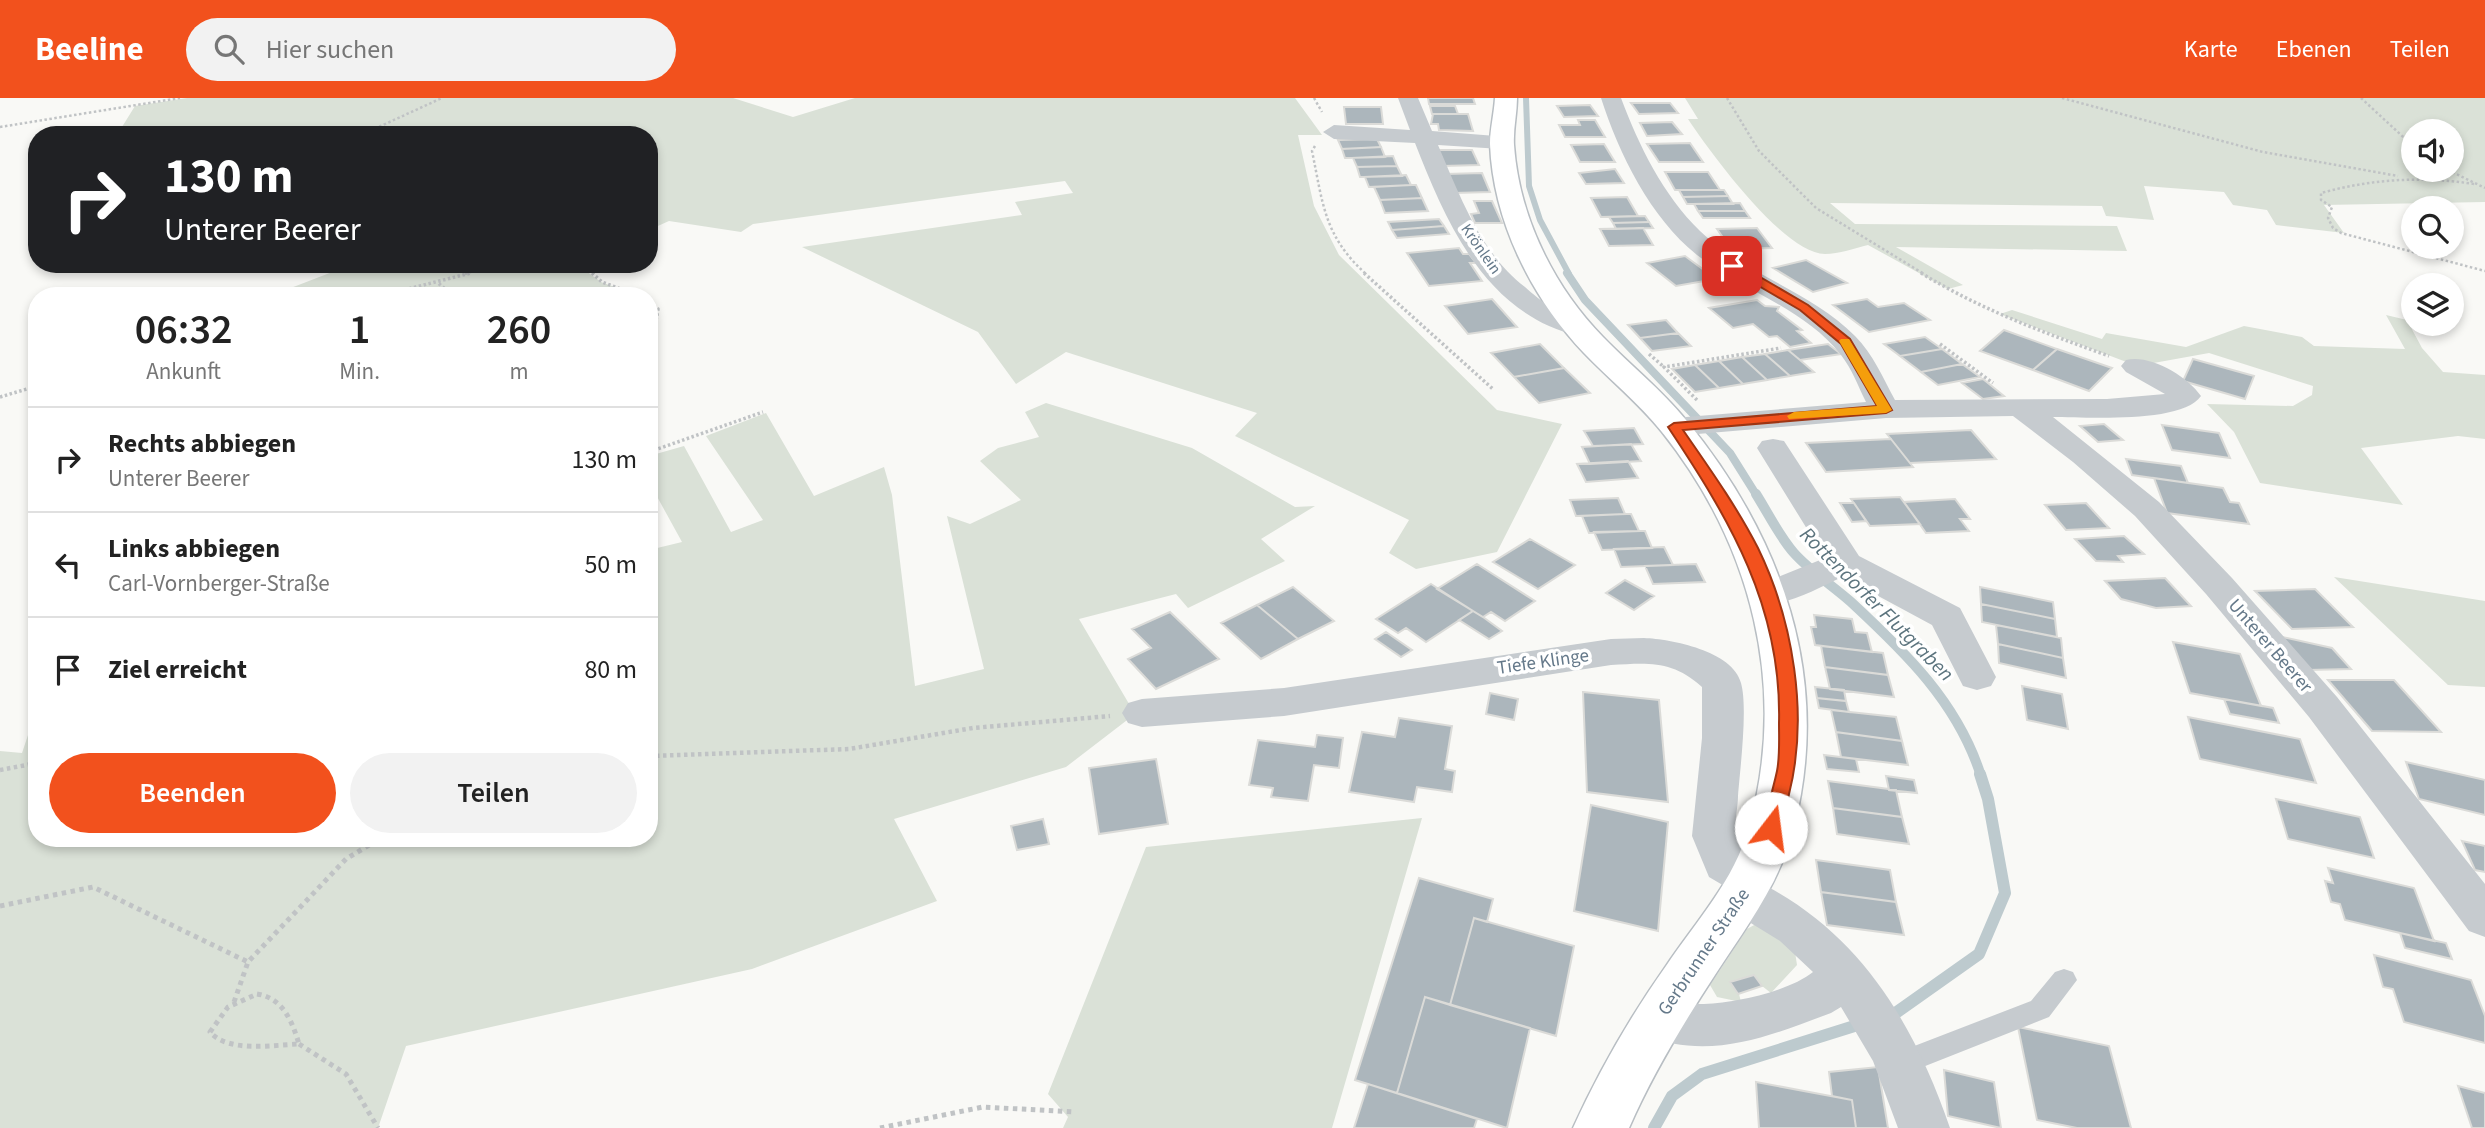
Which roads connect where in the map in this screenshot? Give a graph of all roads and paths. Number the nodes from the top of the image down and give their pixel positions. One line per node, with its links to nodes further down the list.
1 (180, 98): 11 (path)
2 (442, 98): 10 (path)
3 (1314, 98): 12 (path)
4 (1408, 98): 14 (street, Krönlein)
5 (1506, 98): 15 (street, Gerbrunner Straße)
6 (1611, 98): 37 (street)
7 (1727, 98): 32 (path)
8 (2062, 98): 16 (path)
9 (2361, 98): 13 (path)
10 (381, 126)
11 (0, 127)
12 (1334, 132): 14 (street); 34 (path)
13 (2401, 135)
14 (1423, 138): 15 (street); 29 (street, Krönlein)
15 (1501, 142): 29 (street, Gerbrunner Straße)
16 (2401, 176)
17 (2401, 178): 22 (path)
18 (2464, 179): 20 (path)
19 (2455, 182): 20 (path)
20 (2474, 184): 21 (path)
21 (2485, 188)
22 (2485, 271)
23 (465, 273): 25 (path)
24 (592, 273): 28 (path)
25 (437, 282): 26 (path); 27 (path)
26 (417, 287)
27 (443, 287)
28 (615, 287)
29 (1575, 327): 40 (street, Gerbrunner Straße)
30 (1940, 344): 36 (path)
31 (1781, 348): 39 (path)
32 (2136, 366): 36 (street)
33 (28, 389): 35 (path)
34 (1494, 390)
35 (0, 397)
36 (2022, 407): 37 (street); 53 (street, Unterer Beerer)
37 (1886, 410): 39 (street)
38 (762, 412): 42 (path)
39 (1716, 423): 40 (street)
40 (1674, 427): 44 (street, Gerbrunner Straße)
41 (1773, 448): 43 (street)
42 (658, 449)
43 (1838, 566): 44 (street); 45 (street)
44 (1784, 589): 51 (street, Gerbrunner Straße)
45 (1977, 677)
46 (1142, 713): 47 (path); 51 (street, Tiefe Klinge)
47 (658, 756)
48 (28, 765): 49 (path)
49 (0, 770)
50 (366, 847): 54 (path)
51 (1748, 888): 56 (street, Tiefe Klinge); 58 (street, Gerbrunner Straße)
52 (0, 906): 54 (path)
53 (2485, 918)
54 (248, 962): 57 (path)
55 (2064, 980): 60 (lane)
56 (1853, 985): 58 (street); 60 (street, Tiefe Klinge)
57 (234, 1002): 59 (path); 59 (path)
58 (1659, 1020): 64 (street, Gerbrunner Straße)
59 (299, 1044): 62 (path)
60 (1896, 1054): 65 (street, Tiefe Klinge)
61 (1075, 1112): 63 (path)
62 (378, 1128)
63 (880, 1128)
64 (1601, 1128)
65 (1924, 1128)

